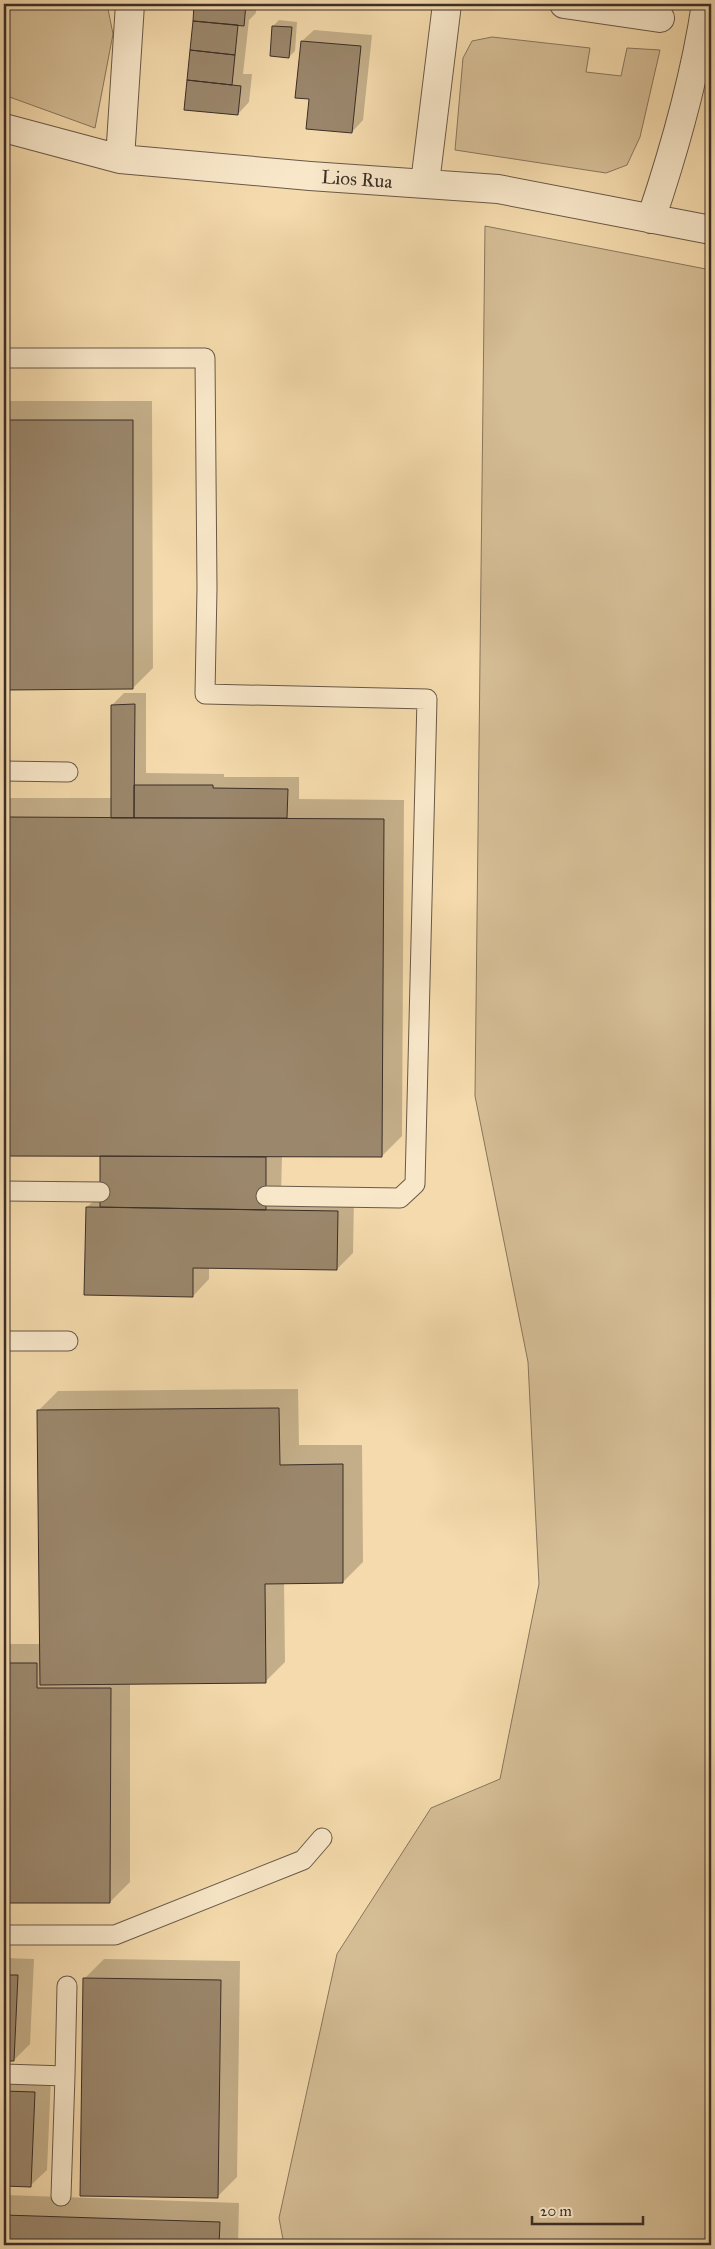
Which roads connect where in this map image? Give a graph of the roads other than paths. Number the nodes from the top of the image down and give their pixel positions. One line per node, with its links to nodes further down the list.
1 (130, 4): 7 (street)
2 (447, 4): 8 (street)
3 (564, 4): 5 (street)
4 (706, 4): 9 (street)
5 (660, 18)
6 (4, 128): 7 (street, Lios Rua)
7 (120, 159): 8 (street, Lios Rua)
8 (425, 183): 9 (street, Lios Rua)
9 (651, 219): 10 (street, Lios Rua)
10 (711, 230)
11 (4, 358): 16 (lane)
12 (4, 771): 13 (lane)
13 (68, 772)
14 (4, 1190): 15 (lane)
15 (100, 1192)
16 (266, 1196)
17 (4, 1341): 18 (lane)
18 (68, 1341)
19 (322, 1838): 20 (lane)
20 (4, 1935)
21 (67, 1986): 23 (lane)
22 (4, 2074): 23 (lane)
23 (65, 2076): 24 (lane)
24 (61, 2196)

